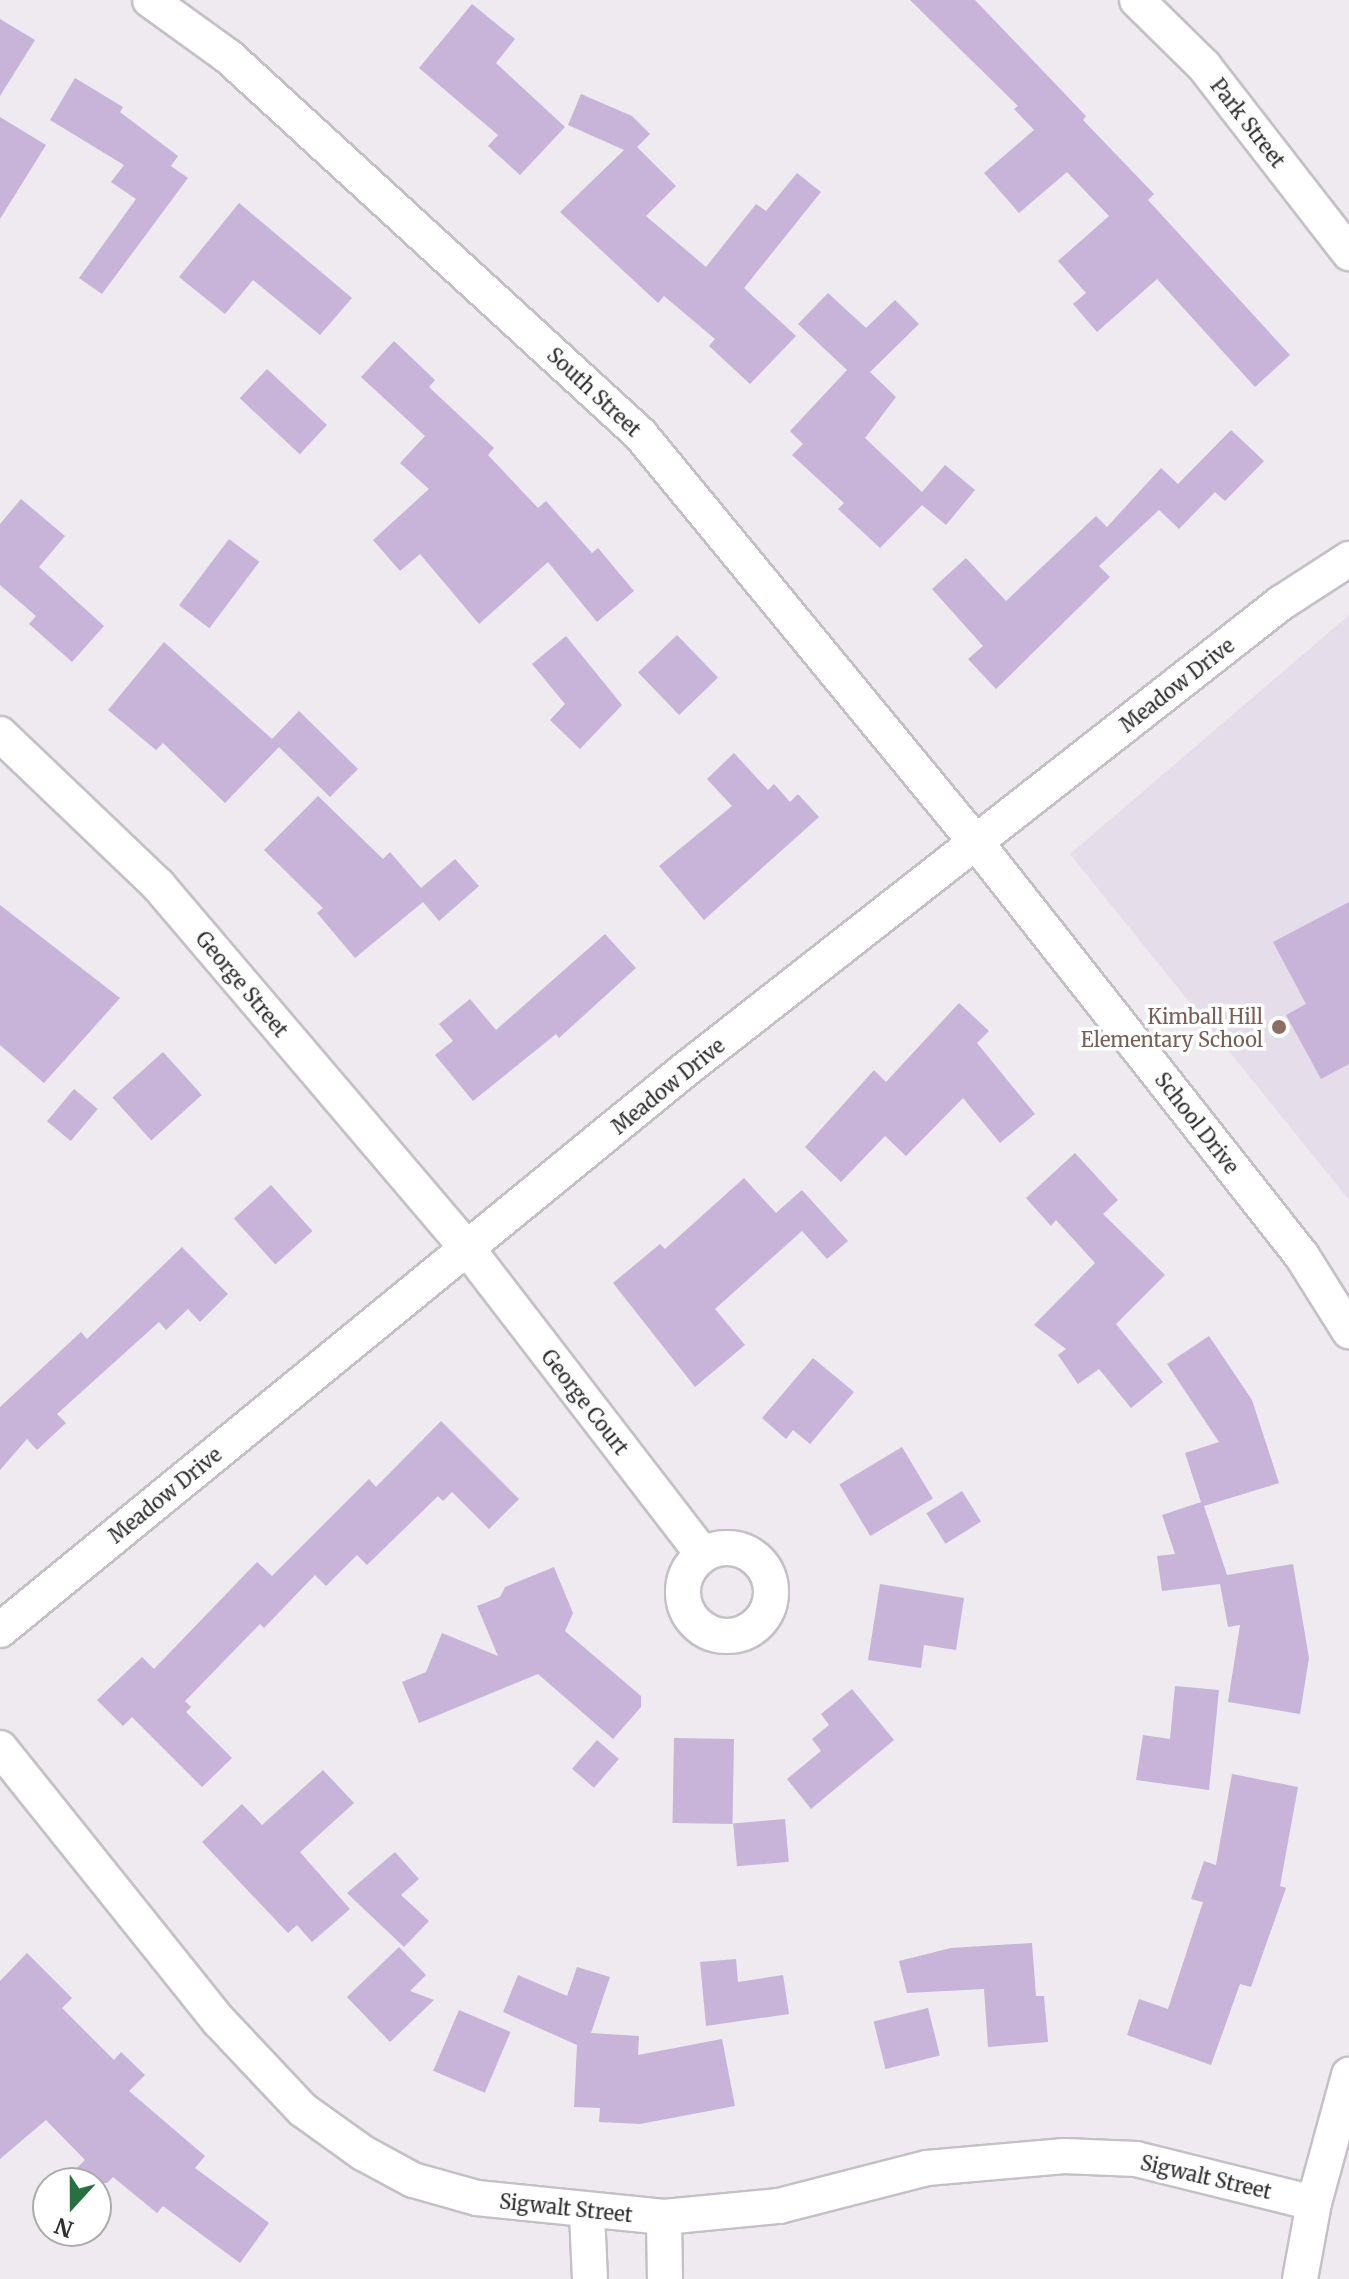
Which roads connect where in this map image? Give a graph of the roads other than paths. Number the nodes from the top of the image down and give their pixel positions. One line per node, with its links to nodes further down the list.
1 (150, 0): 6 (street, South Street)
2 (1137, 0): 3 (street, Park Street)
3 (1349, 253)
4 (1349, 559): 6 (street, Meadow Drive)
5 (0, 734): 7 (street, George Street)
6 (978, 845): 7 (street, Meadow Drive); 8 (street, School Drive)
7 (467, 1248): 9 (street, George Court); 10 (street, Meadow Drive)
8 (1349, 1331)
9 (703, 1555)
10 (0, 1630)
11 (0, 1748): 14 (street, Sigwalt Street)
12 (1349, 2075): 13 (street)
13 (1314, 2203): 15 (street, Sigwalt Street); 18 (street)
14 (587, 2213): 15 (street, Sigwalt Street); 16 (street)
15 (664, 2217): 17 (street)
16 (590, 2279)
17 (665, 2279)
18 (1300, 2279)

